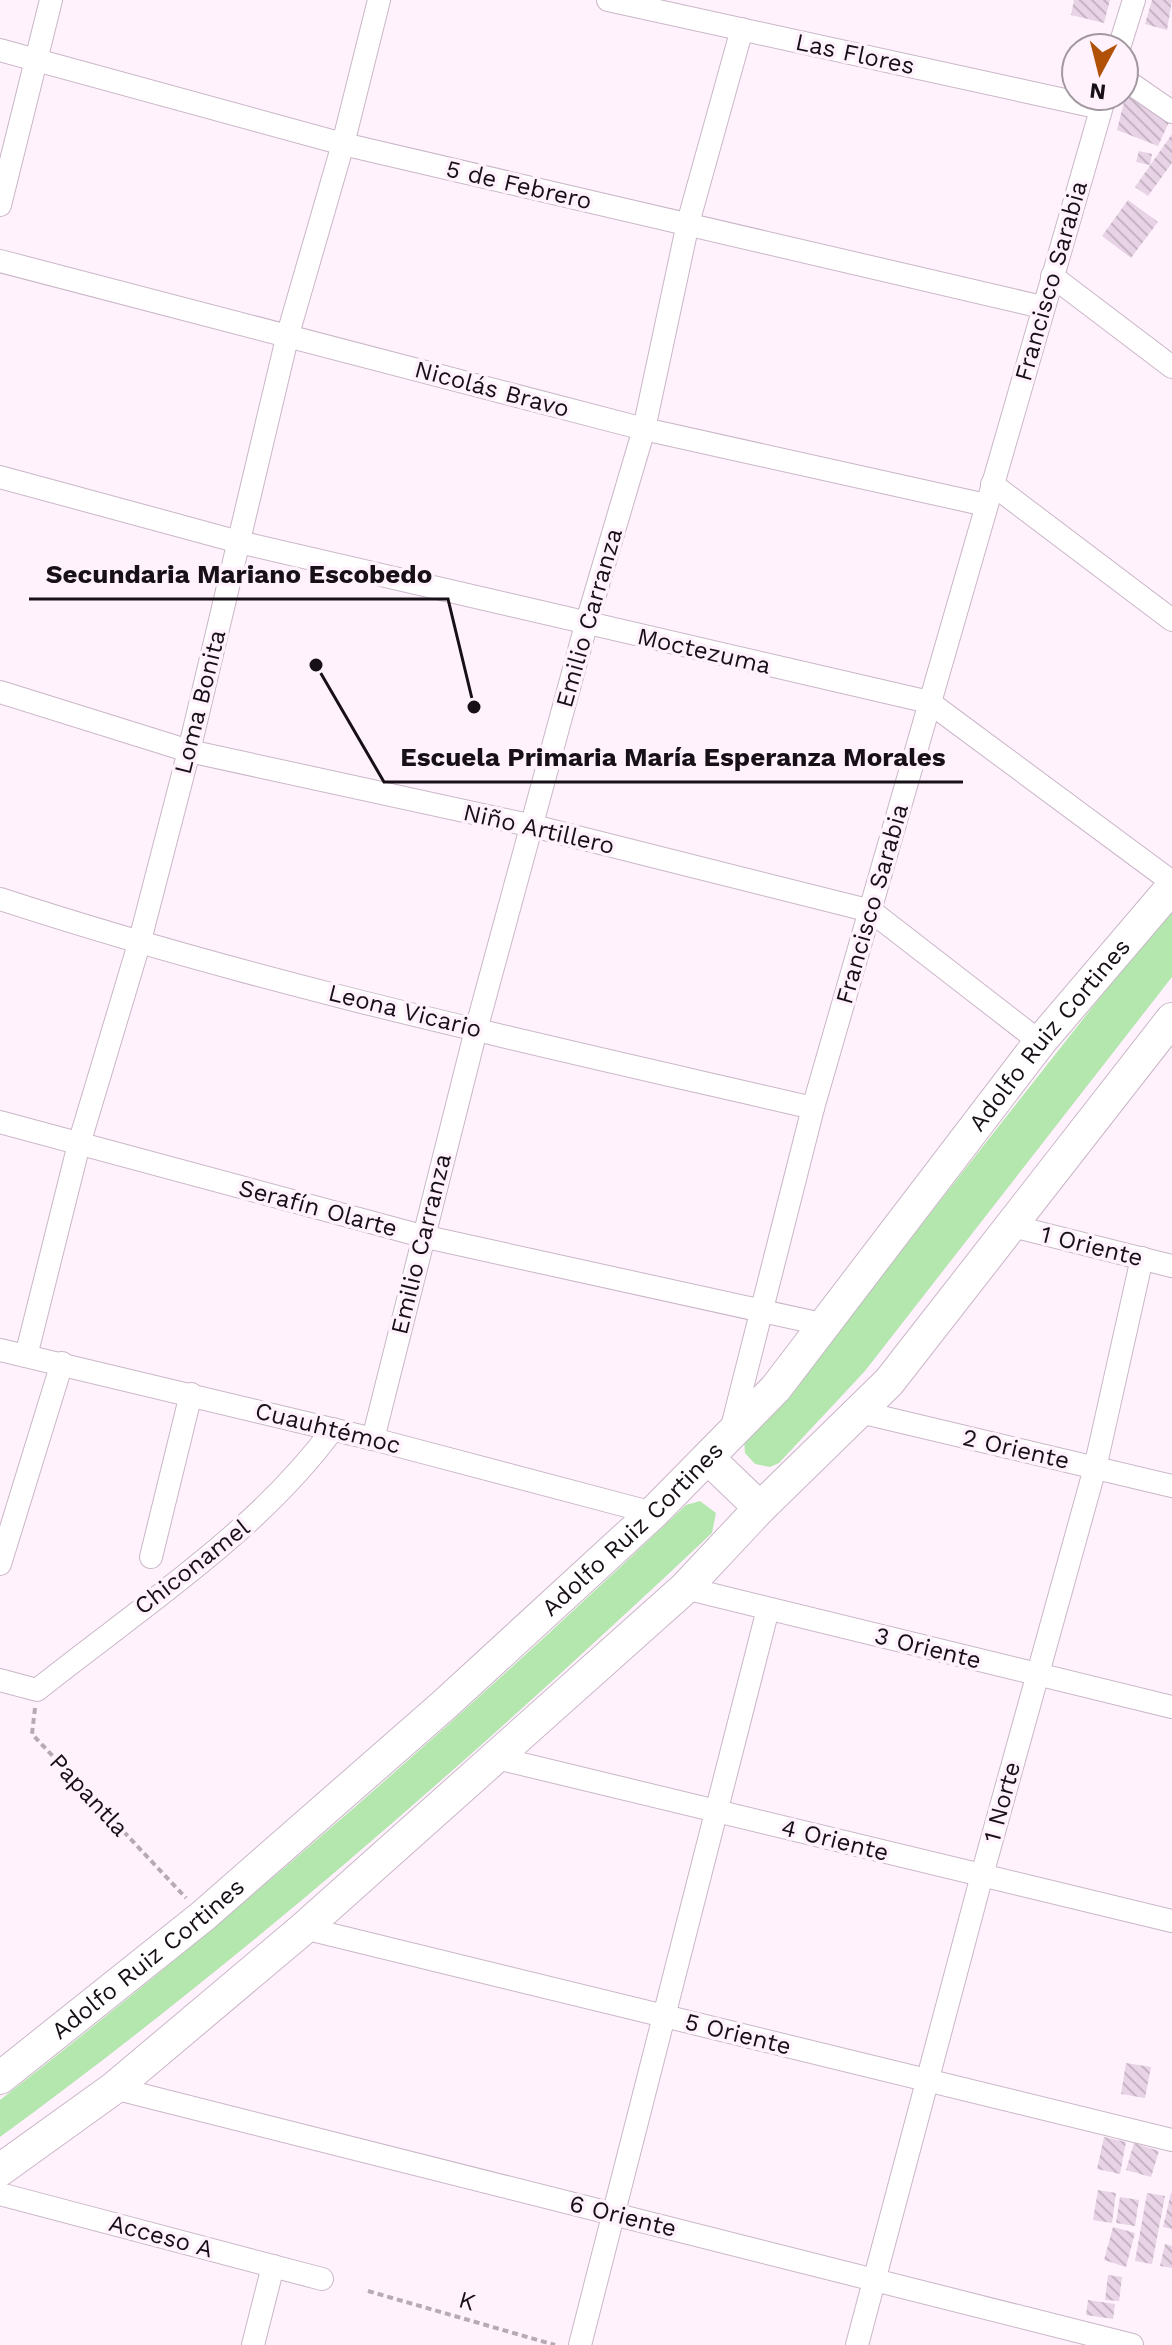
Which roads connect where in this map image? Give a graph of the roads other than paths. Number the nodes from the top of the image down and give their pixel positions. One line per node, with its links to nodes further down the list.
1 (51, 0): 8 (street)
2 (379, 0): 13 (street, Loma Bonita)
3 (608, 0): 5 (street, Las Flores)
4 (1134, 0): 6 (street)
5 (742, 29): 10 (street, Las Flores); 15 (street, Emilio Carranza)
6 (1124, 32)
7 (0, 50): 8 (street, 5 de Febrero)
8 (36, 58): 13 (street, 5 de Febrero); 14 (street)
9 (1140, 90): 12 (street)
10 (1060, 93)
11 (1100, 112): 17 (street, Francisco Sarabia)
12 (1172, 112)
13 (343, 144): 15 (street, 5 de Febrero); 19 (street, Loma Bonita)
14 (0, 205)
15 (688, 223): 18 (street, 5 de Febrero); 21 (street, Emilio Carranza)
16 (0, 261): 19 (street, Nicolás Bravo)
17 (1052, 276): 18 (street, Francisco Sarabia); 20 (street)
18 (1042, 307): 23 (street, Francisco Sarabia)
19 (288, 334): 21 (street, Nicolás Bravo); 24 (street, Loma Bonita)
20 (1172, 367)
21 (644, 429): 23 (street, Nicolás Bravo); 26 (street, Emilio Carranza)
22 (0, 477): 24 (street, Moctezuma)
23 (989, 494): 25 (street, Nicolás Bravo); 28 (street, Francisco Sarabia)
24 (239, 542): 26 (street, Moctezuma); 29 (street, Loma Bonita)
25 (1172, 620)
26 (586, 625): 28 (street, Moctezuma); 30 (street, Emilio Carranza)
27 (0, 692): 29 (street, Niño Artillero)
28 (929, 702): 31 (street, Moctezuma); 33 (street, Francisco Sarabia)
29 (189, 751): 30 (street, Niño Artillero); 34 (street, Loma Bonita)
30 (533, 826): 33 (street, Niño Artillero); 36 (street, Emilio Carranza)
31 (1172, 885): 37 (main road, Adolfo Ruiz Cortines)
32 (0, 899): 34 (street, Leona Vicario)
33 (871, 911): 37 (street, Niño Artillero); 38 (street, Francisco Sarabia)
34 (139, 944): 36 (street, Leona Vicario); 40 (street, Loma Bonita)
35 (1172, 1019): 41 (main road)
36 (476, 1030): 38 (street, Leona Vicario); 42 (street, Emilio Carranza)
37 (1040, 1042): 46 (main road, Adolfo Ruiz Cortines)
38 (813, 1108): 45 (street, Francisco Sarabia)
39 (0, 1122): 40 (street, Serafín Olarte)
40 (79, 1144): 42 (street, Serafín Olarte); 47 (street, Loma Bonita)
41 (1012, 1226): 43 (street, 1 Oriente); 50 (main road)
42 (422, 1236): 45 (street, Serafín Olarte); 52 (street, Emilio Carranza)
43 (1142, 1258): 44 (street, 1 Oriente); 54 (street, 1 Norte)
44 (1172, 1266)
45 (763, 1310): 46 (street, Serafín Olarte); 53 (street, Francisco Sarabia)
46 (826, 1325): 53 (main road, Adolfo Ruiz Cortines)
47 (7, 1356): 48 (street, Cuauhtémoc)
48 (62, 1363): 49 (street, Cuauhtémoc); 59 (street)
49 (191, 1394): 51 (street, Cuauhtémoc); 58 (street, Chiconamel)
50 (860, 1412): 54 (street, 2 Oriente); 56 (main road)
51 (333, 1429): 52 (street, Cuauhtémoc); 63 (street, Chiconamel)
52 (373, 1439): 57 (street, Cuauhtémoc)
53 (719, 1448): 56 (main road); 57 (main road, Adolfo Ruiz Cortines)
54 (1095, 1468): 55 (street, 2 Oriente); 62 (street, 1 Norte)
55 (1172, 1486)
56 (760, 1508): 60 (main road)
57 (653, 1513): 71 (main road, Adolfo Ruiz Cortines)
58 (151, 1557)
59 (0, 1564)
60 (685, 1588): 61 (street, 3 Oriente); 65 (main road)
61 (768, 1609): 62 (street, 3 Oriente); 66 (street)
62 (1037, 1674): 64 (street, 3 Oriente); 67 (street, 1 Norte)
63 (0, 1680)
64 (1172, 1707)
65 (497, 1758): 66 (street, 4 Oriente); 69 (main road)
66 (716, 1811): 67 (street, 4 Oriente); 70 (street)
67 (982, 1875): 68 (street, 4 Oriente); 72 (street, 1 Norte)
68 (1172, 1921)
69 (304, 1928): 70 (street, 5 Oriente); 73 (main road)
70 (664, 2016): 72 (street, 5 Oriente); 77 (street)
71 (0, 2078)
72 (927, 2080): 74 (street, 5 Oriente); 80 (street, 1 Norte)
73 (114, 2088): 75 (main road); 77 (street, 6 Oriente)
74 (1172, 2140)
75 (0, 2170)
76 (0, 2194): 78 (street, Acceso A)
77 (613, 2214): 80 (street, 6 Oriente); 83 (street)
78 (273, 2266): 79 (street, Acceso A); 82 (street)
79 (322, 2279)
80 (873, 2279): 81 (street, 6 Oriente); 84 (street, 1 Norte)
81 (1124, 2344)
82 (253, 2345)
83 (580, 2345)
84 (857, 2345)

